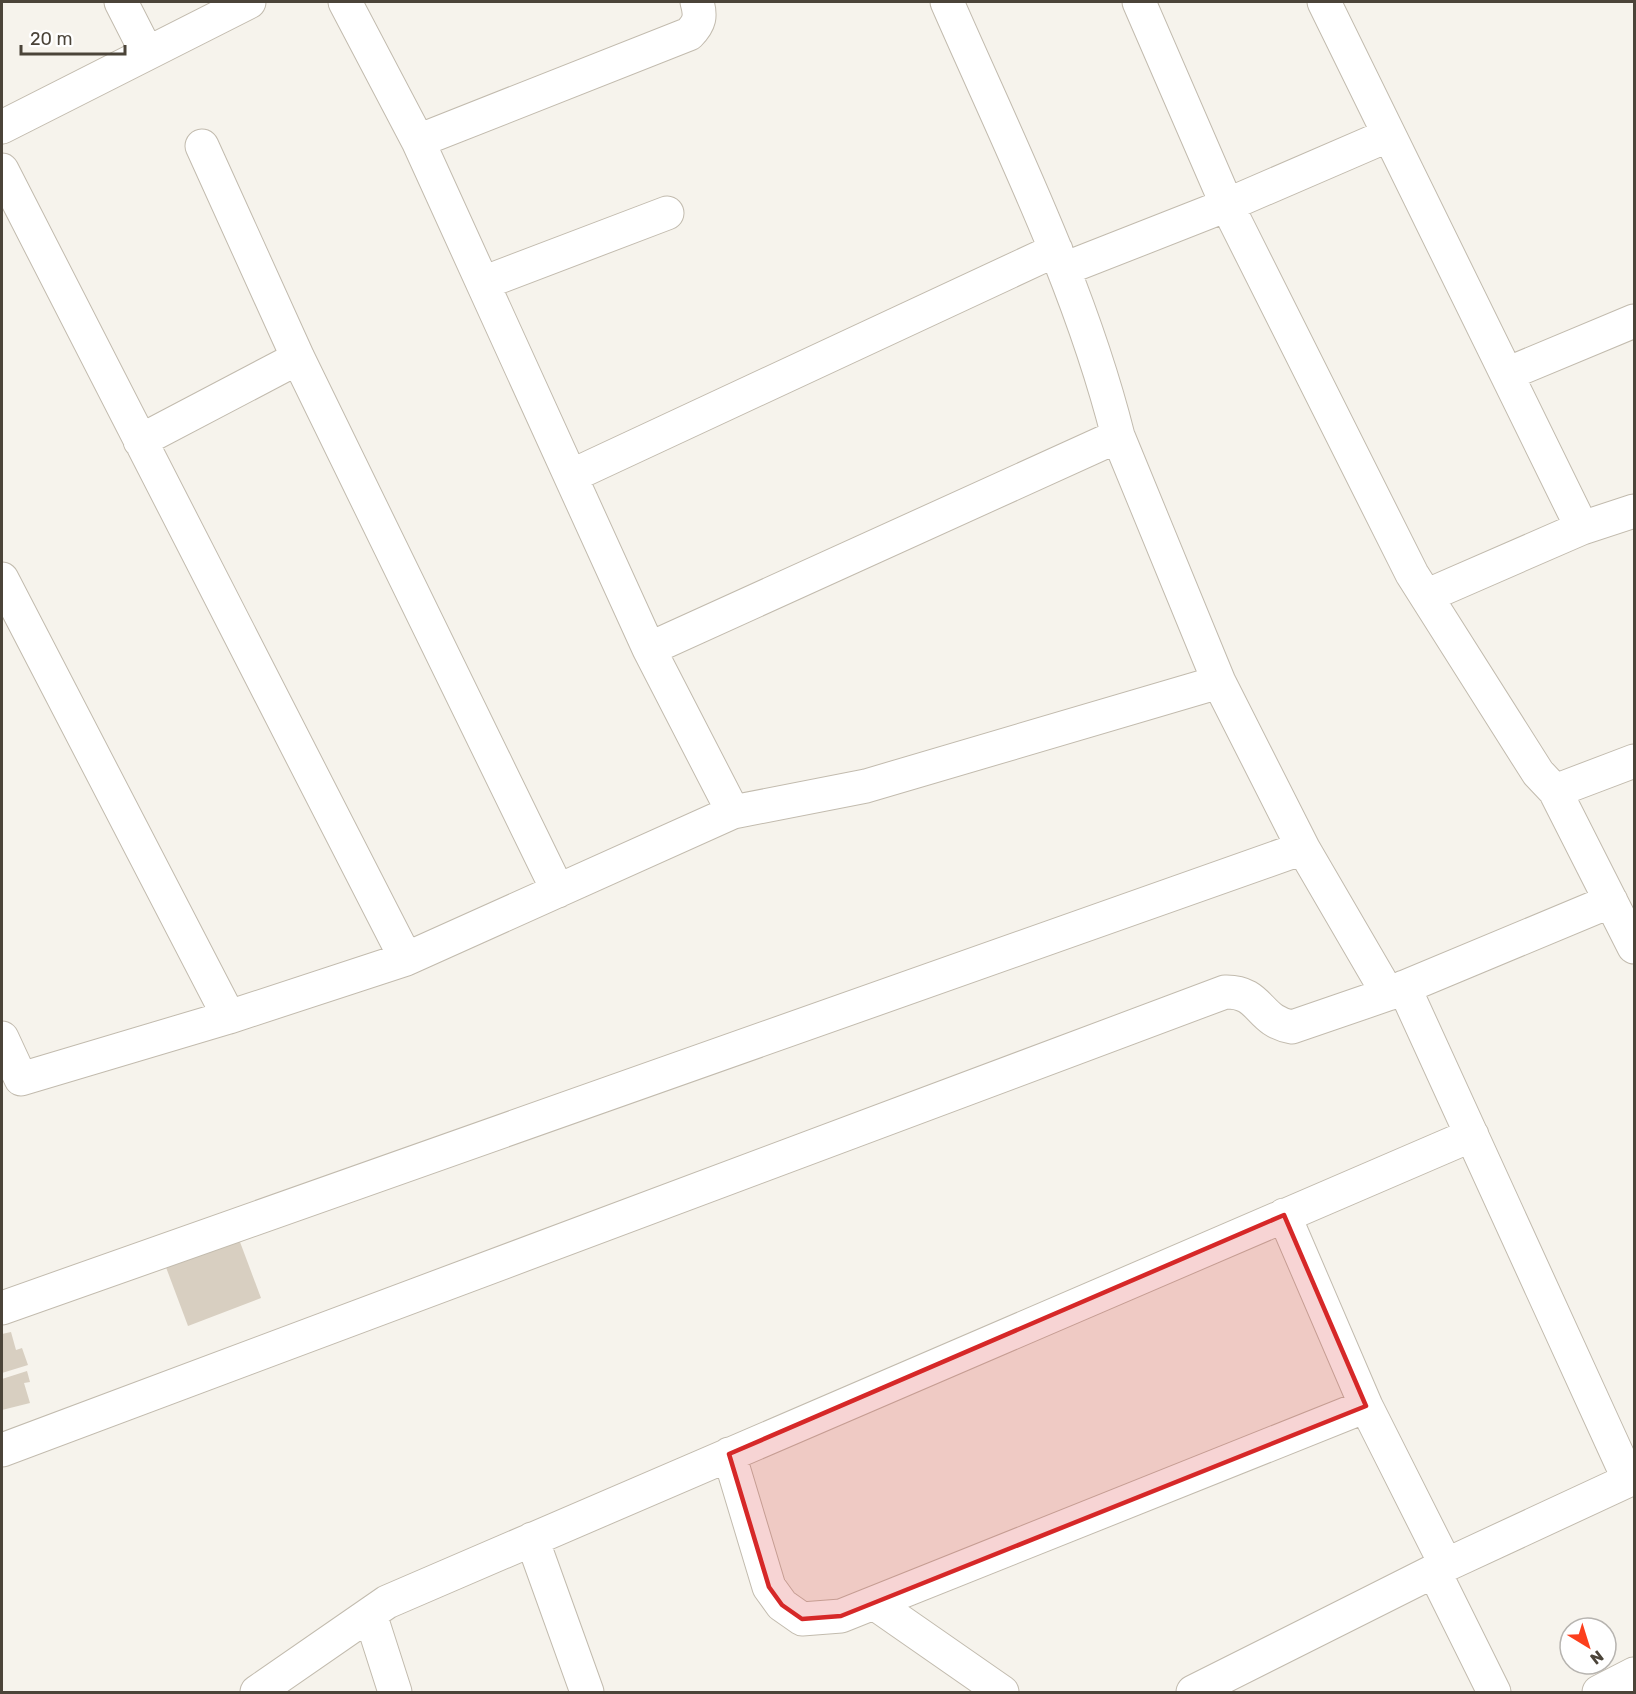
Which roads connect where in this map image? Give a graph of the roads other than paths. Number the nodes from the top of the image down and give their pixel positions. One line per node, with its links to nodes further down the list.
1 (121, 2): 8 (street)
2 (249, 2): 8 (street)
3 (345, 2): 11 (street)
4 (697, 2): 11 (street)
5 (947, 2): 16 (street)
6 (1139, 2): 14 (street)
7 (1324, 2): 10 (street)
8 (147, 53): 9 (street)
9 (2, 127)
10 (1389, 135): 14 (street); 20 (street)
11 (418, 141): 17 (street)
12 (202, 146): 19 (street)
13 (2, 170): 22 (street)
14 (1227, 205): 16 (street); 27 (street)
15 (667, 213): 17 (street)
16 (1060, 260): 21 (street); 23 (street)
17 (483, 283): 23 (street)
18 (1635, 321): 20 (street)
19 (298, 358): 22 (street); 34 (street)
20 (1507, 374): 25 (street)
21 (1118, 436): 28 (street); 29 (street)
22 (140, 441): 37 (street)
23 (571, 476): 28 (street)
24 (1635, 511): 25 (street)
25 (1582, 528): 27 (street)
26 (2, 579): 39 (street)
27 (1426, 596): 31 (street)
28 (649, 649): 32 (street)
29 (1219, 682): 32 (street); 33 (street)
30 (1635, 761): 31 (street)
31 (1555, 791): 35 (street)
32 (733, 812): 34 (street)
33 (1303, 848): 38 (street); 44 (street)
34 (558, 891): 37 (street)
35 (1611, 901): 36 (street); 38 (street)
36 (1635, 947)
37 (406, 959): 39 (street)
38 (1396, 990): 42 (street); 46 (street)
39 (229, 1017): 41 (street)
40 (2, 1038): 41 (street)
41 (11, 1082)
42 (1472, 1135): 43 (street); 48 (street)
43 (1284, 1215): 45 (street); 47 (street)
44 (2, 1308)
45 (1366, 1406): 50 (street); 51 (street)
46 (2, 1450)
47 (729, 1454): 49 (street); 51 (street)
48 (1632, 1484): 50 (street)
49 (532, 1539): 52 (street); 56 (street)
50 (1440, 1568): 58 (street); 59 (street)
51 (874, 1603): 57 (street)
52 (370, 1614): 54 (street); 55 (street)
53 (1635, 1674): 60 (street)
54 (257, 1692)
55 (395, 1692)
56 (587, 1692)
57 (1002, 1692)
58 (1193, 1692)
59 (1494, 1692)
60 (1599, 1692)

